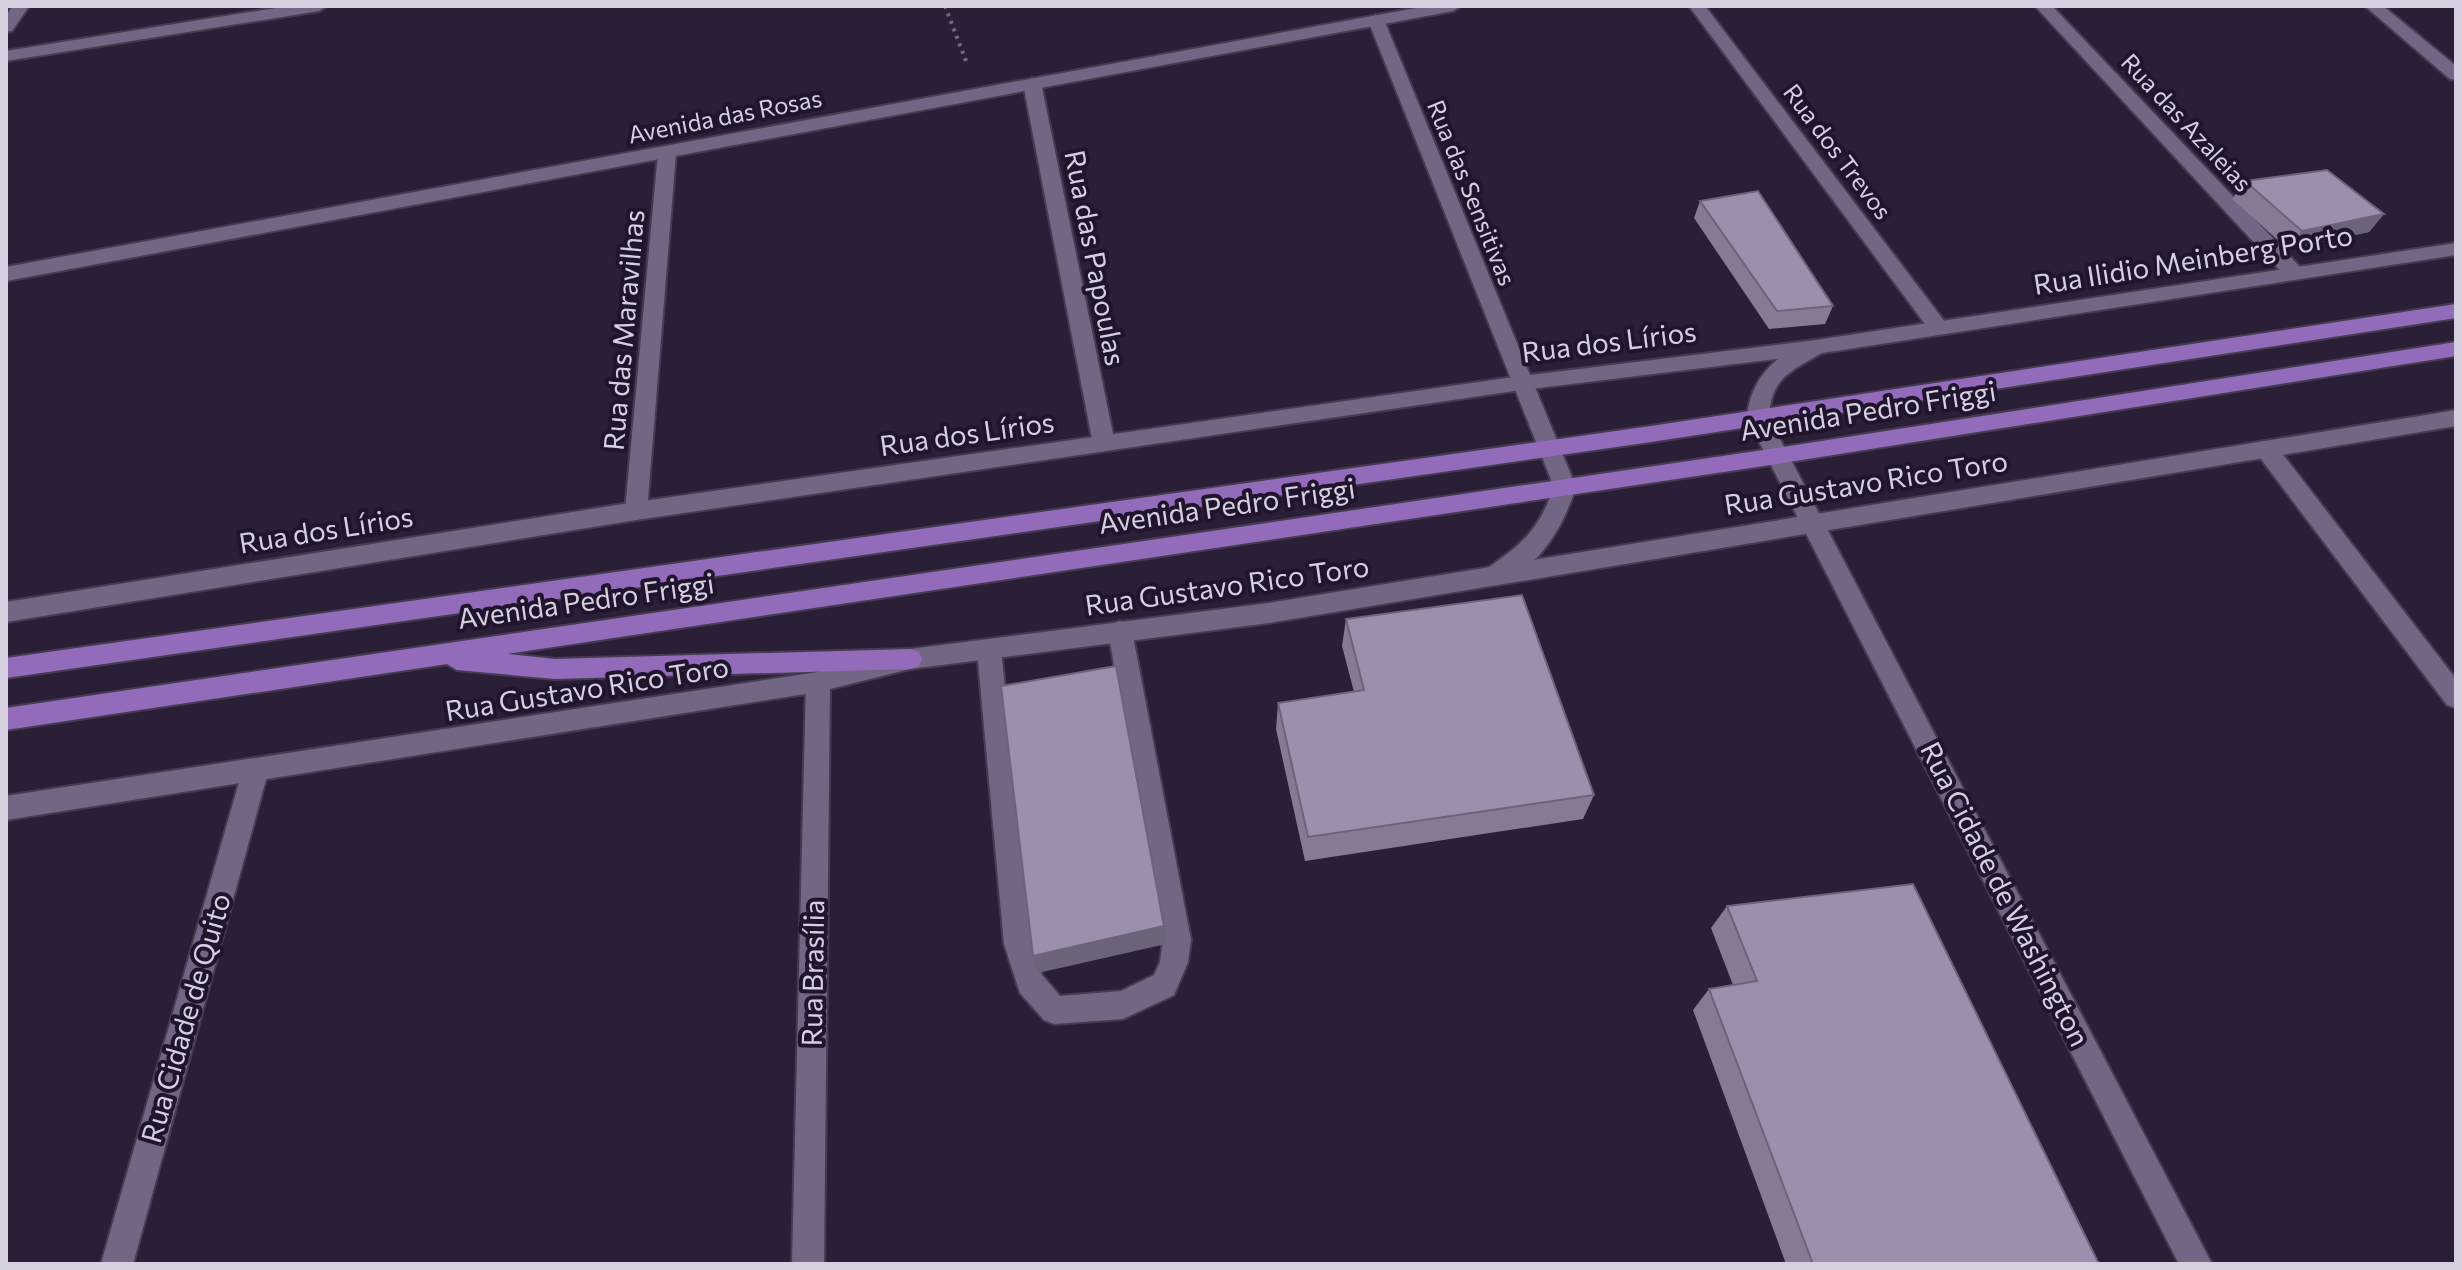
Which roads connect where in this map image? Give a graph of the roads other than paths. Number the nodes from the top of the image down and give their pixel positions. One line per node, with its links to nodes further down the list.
1 (21, 6): 8 (street)
2 (319, 6): 9 (street)
3 (1453, 6): 7 (street, Avenida das Rosas)
4 (1697, 6): 17 (street, Rua dos Trevos)
5 (2043, 6): 14 (street, Rua das Azaleias)
6 (2373, 6): 10 (street)
7 (1376, 20): 11 (street, Avenida das Rosas); 20 (street, Rua das Sensitivas)
8 (6, 27)
9 (6, 56)
10 (2456, 75)
11 (1032, 83): 12 (street, Avenida das Rosas); 23 (street, Rua das Papoulas)
12 (667, 153): 15 (street, Avenida das Rosas); 28 (street, Rua das Maravilhas)
13 (2456, 249): 14 (street, Rua Ilidio Meinberg Porto)
14 (2293, 272): 17 (street, Rua Ilidio Meinberg Porto)
15 (6, 274)
16 (2456, 311): 21 (main road, Avenida Pedro Friggi)
17 (1938, 327): 18 (street, Rua dos Lírios)
18 (1816, 347): 20 (street, Rua dos Lírios); 21 (street)
19 (2456, 349): 26 (main road, Avenida Pedro Friggi)
20 (1521, 383): 23 (street, Rua dos Lírios); 24 (street, Rua das Sensitivas)
21 (1758, 418): 24 (main road, Avenida Pedro Friggi); 26 (street, Rua Cidade de Washington)
22 (2456, 418): 25 (street, Rua Gustavo Rico Toro)
23 (1104, 444): 28 (street, Rua dos Lírios)
24 (1548, 449): 27 (street, Rua das Sensitivas); 36 (main road, Avenida Pedro Friggi)
25 (2266, 449): 29 (street, Rua Gustavo Rico Toro); 38 (street)
26 (1777, 456): 27 (main road, Avenida Pedro Friggi); 29 (street, Rua Cidade de Washington)
27 (1565, 487): 30 (street); 34 (main road, Avenida Pedro Friggi)
28 (636, 511): 31 (street, Rua dos Lírios)
29 (1813, 523): 30 (street, Rua Gustavo Rico Toro); 44 (street, Rua Cidade de Washington)
30 (1496, 575): 32 (street, Rua Gustavo Rico Toro)
31 (6, 612)
32 (1120, 631): 33 (street, Rua Gustavo Rico Toro); 33 (street)
33 (989, 650): 35 (street, Rua Gustavo Rico Toro)
34 (418, 656): 35 (main road); 39 (main road, Avenida Pedro Friggi)
35 (910, 659): 37 (street, Rua Gustavo Rico Toro)
36 (6, 668)
37 (818, 682): 40 (street, Rua Gustavo Rico Toro); 43 (street, Rua Brasília)
38 (2456, 698)
39 (6, 719)
40 (255, 772): 41 (street, Rua Gustavo Rico Toro); 42 (street, Rua Cidade de Quito)
41 (6, 808)
42 (117, 1264)
43 (808, 1264)
44 (2196, 1264)

